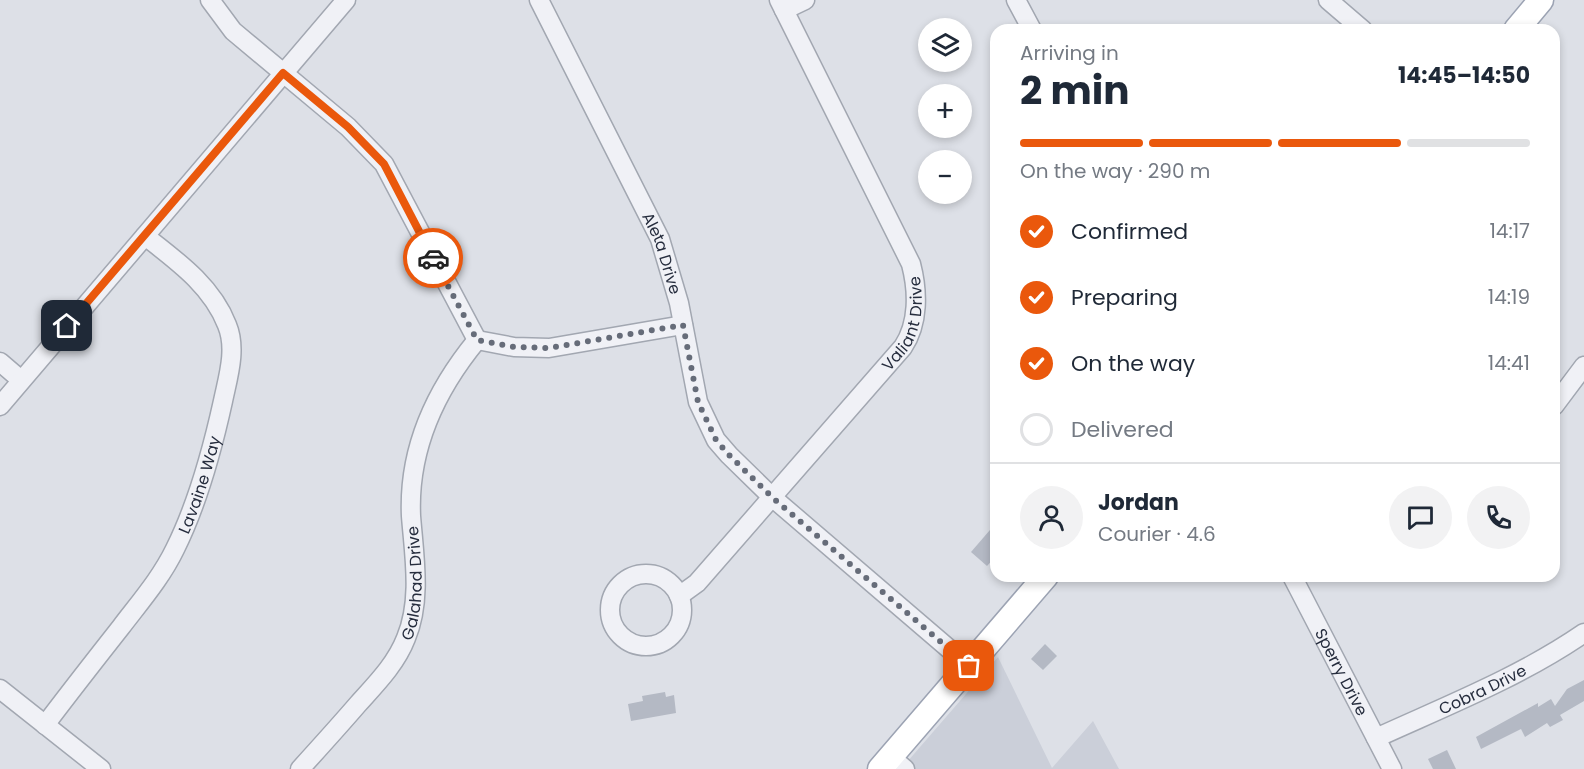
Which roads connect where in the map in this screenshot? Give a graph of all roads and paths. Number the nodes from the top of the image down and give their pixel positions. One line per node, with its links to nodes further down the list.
1 (210, 0): 12 (street)
2 (346, 0): 12 (street)
3 (539, 0): 14 (street, Aleta Drive)
4 (805, 0): 8 (street)
5 (1016, 0): 9 (street)
6 (1328, 0): 10 (street)
7 (1541, 0): 11 (main road)
8 (782, 5): 21 (street, Valiant Drive)
9 (1029, 24)
10 (1356, 24)
11 (1520, 24)
12 (283, 73): 13 (street); 15 (street)
13 (145, 236): 18 (street); 28 (street, Lavaine Way)
14 (683, 325): 15 (street); 21 (street, Aleta Drive)
15 (477, 340): 32 (street, Galahad Drive)
16 (0, 362): 18 (street)
17 (1584, 366): 19 (street)
18 (21, 380): 20 (street)
19 (1560, 398)
20 (0, 406)
21 (773, 498): 24 (street, Valiant Drive); 26 (street, Aleta Drive)
22 (1041, 582): 26 (main road)
23 (1295, 582): 29 (street, Sperry Drive)
24 (679, 596): 24 (street)
25 (1584, 633): 29 (street, Cobra Drive)
26 (969, 666): 30 (main road)
27 (0, 689): 28 (street)
28 (45, 724): 31 (street)
29 (1376, 738): 33 (street, Sperry Drive)
30 (892, 765)
31 (101, 769)
32 (300, 769)
33 (1392, 769)

